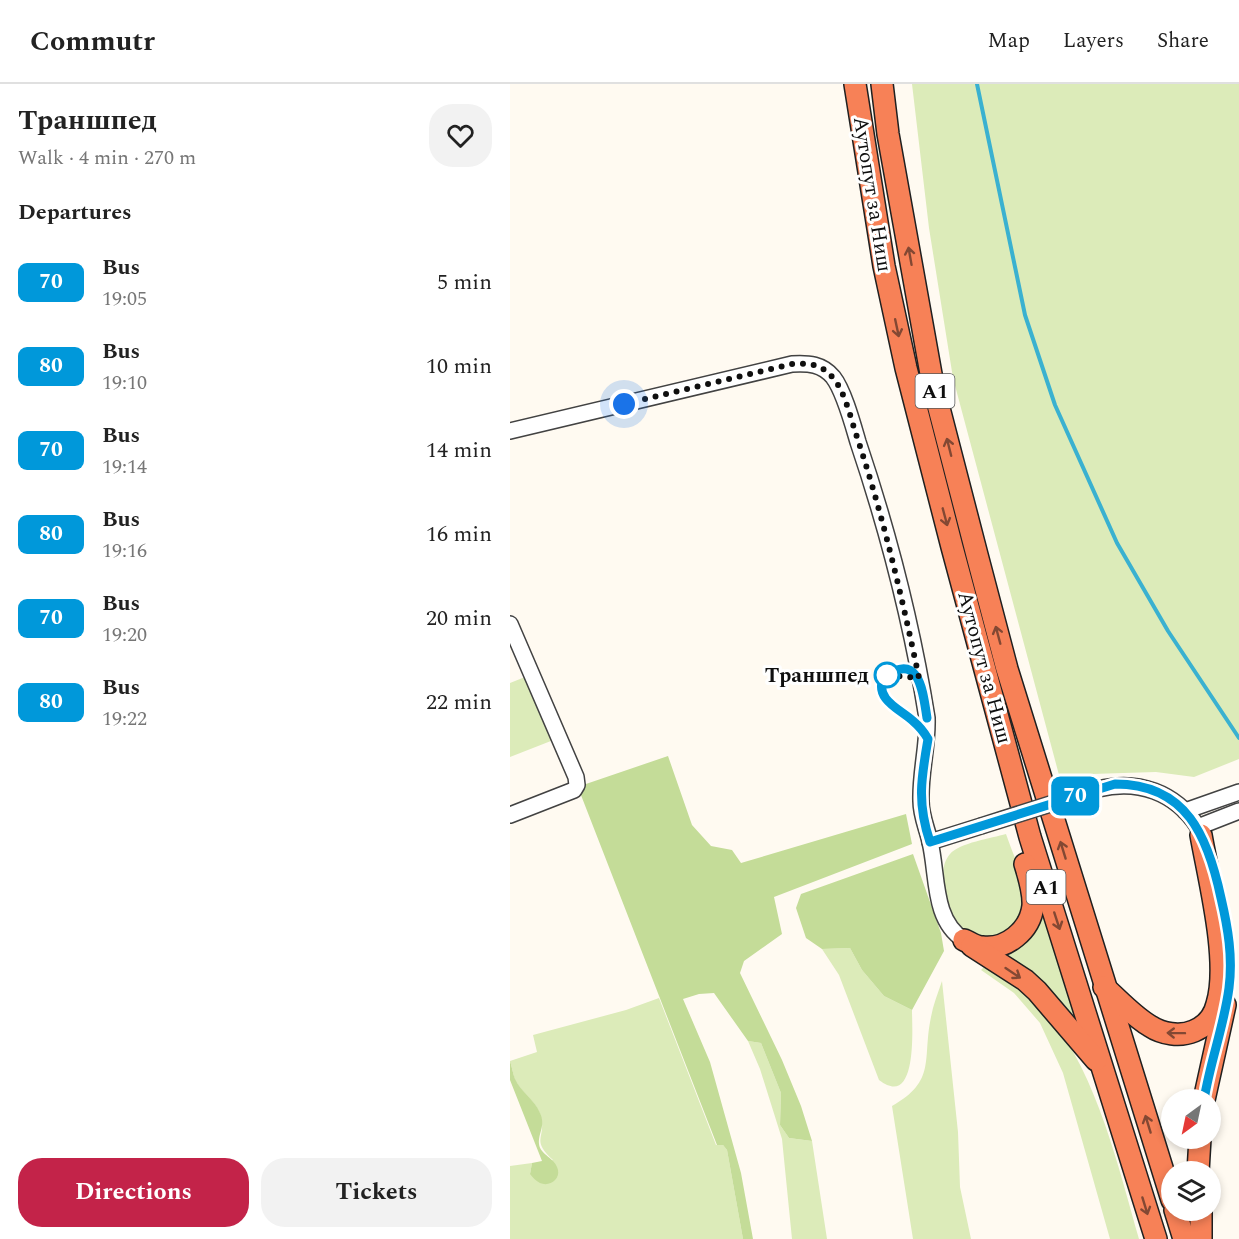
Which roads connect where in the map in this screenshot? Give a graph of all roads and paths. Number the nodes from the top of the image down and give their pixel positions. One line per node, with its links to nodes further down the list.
1 (855, 84): 5 (highway, Аутопут за Ниш / A1, one-way to 5)
2 (882, 84): 12 (highway, Аутопут за Ниш / A1, one-way to 2)
3 (510, 431): 10 (street)
4 (510, 624): 8 (street)
5 (995, 703): 11 (highway); 13 (highway, Аутопут за Ниш / A1, one-way to 13)
6 (1239, 792): 9 (street)
7 (1234, 813): 9 (street)
8 (510, 815)
9 (1195, 825): 10 (street, bridge); 12 (highway, one-way to 12); 14 (highway)
10 (930, 842): 11 (street)
11 (964, 940): 13 (highway, one-way to 13)
12 (1104, 987): 15 (highway, Аутопут за Ниш / A1, one-way to 12)
13 (1104, 1070): 18 (highway, Аутопут за Ниш / A1, one-way to 18)
14 (1206, 1089)
15 (1161, 1166)
16 (1178, 1221): 19 (highway)
17 (1200, 1221): 20 (highway)
18 (1156, 1239)
19 (1184, 1239)
20 (1201, 1239)

